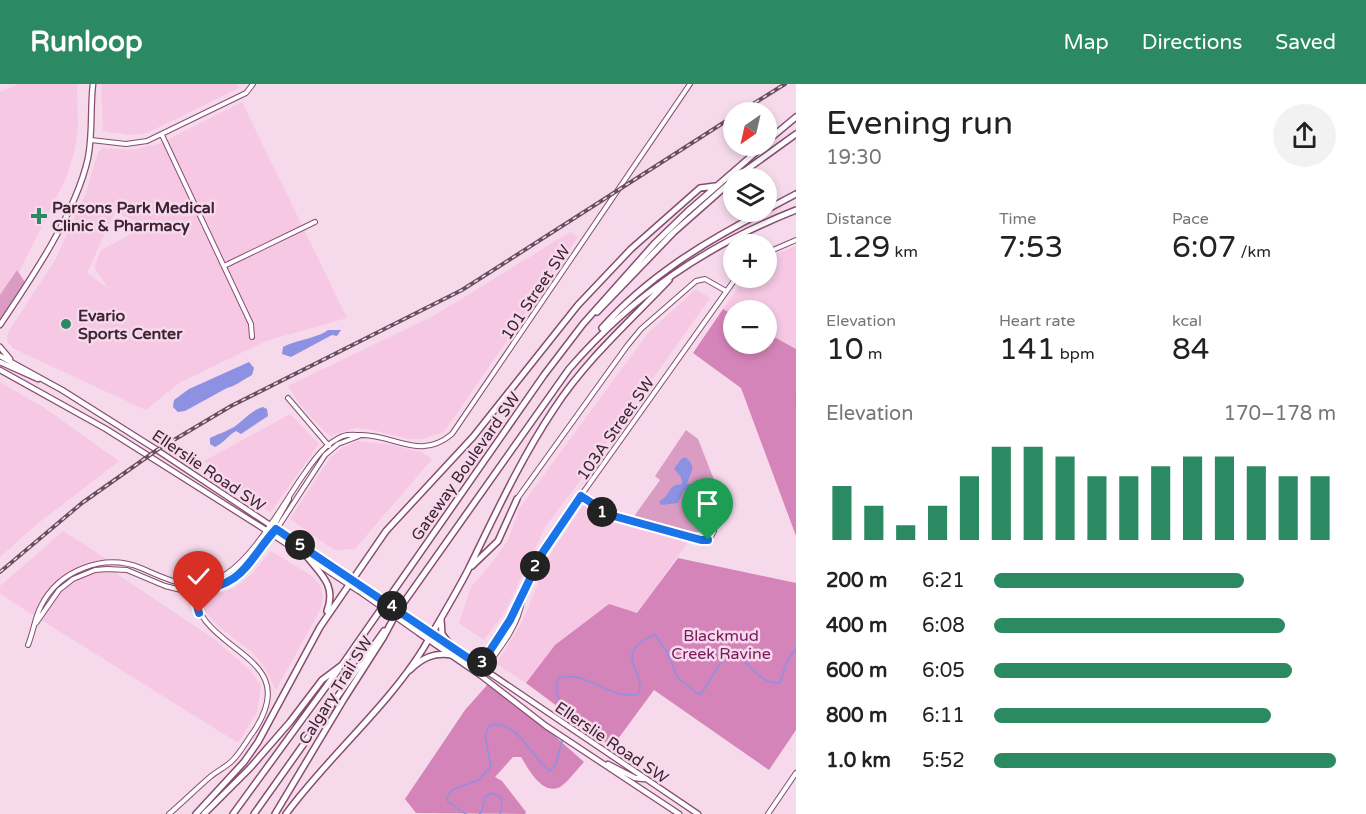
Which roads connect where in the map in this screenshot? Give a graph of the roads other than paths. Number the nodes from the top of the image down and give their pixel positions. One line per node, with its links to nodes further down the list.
1 (92, 84): 8 (main road)
2 (253, 84): 7 (street)
3 (690, 84): 37 (street, 101 Street SW)
4 (796, 117): 5 (highway)
5 (777, 133)
6 (796, 134): 10 (highway)
7 (162, 135): 8 (street); 20 (street)
8 (91, 140): 24 (main road)
9 (751, 156): 11 (highway, Gateway Boulevard SW)
10 (748, 168)
11 (716, 186): 25 (highway, Gateway Boulevard SW); 45 (highway)
12 (723, 189): 25 (highway)
13 (796, 194): 14 (highway)
14 (777, 204)
15 (796, 210): 21 (highway, Calgary Trail SW)
16 (315, 222): 20 (street)
17 (745, 222): 33 (highway)
18 (796, 240): 19 (street)
19 (777, 248)
20 (224, 266): 28 (street)
21 (678, 270): 33 (highway, Calgary Trail SW); 44 (highway)
22 (728, 288): 23 (street, 103A Street SW)
23 (726, 291): 38 (street, 103A Street SW); 39 (street)
24 (5, 317): 26 (main road); 27 (main road)
25 (583, 324): 59 (highway, Gateway Boulevard SW)
26 (0, 325)
27 (0, 330)
28 (252, 337)
29 (0, 347): 32 (main road)
30 (0, 356): 32 (main road, Ellerslie Road SW)
31 (0, 362): 35 (main road)
32 (19, 366): 35 (main road, Ellerslie Road SW)
33 (569, 369): 50 (highway, Calgary Trail SW)
34 (0, 370): 40 (main road, Ellerslie Road SW)
35 (44, 380): 40 (main road, Ellerslie Road SW)
36 (288, 398): 37 (street)
37 (329, 447): 40 (street, 101 Street SW); 40 (street, 101 Street SW)
38 (581, 496): 41 (street); 49 (street, 103A Street SW)
39 (517, 499): 44 (highway)
40 (271, 528): 42 (main road, Ellerslie Road SW); 45 (main road, Ellerslie Road SW); 46 (street)
41 (714, 531)
42 (272, 534): 43 (main road, Ellerslie Road SW); 48 (street)
43 (308, 558): 45 (main road, Ellerslie Road SW); 53 (highway)
44 (465, 575): 51 (highway)
45 (349, 582): 47 (main road, Ellerslie Road SW); 53 (highway)
46 (193, 584): 48 (street); 52 (street)
47 (360, 589): 54 (main road, Ellerslie Road SW, bridge); 54 (main road, Ellerslie Road SW, bridge)
48 (193, 591): 52 (street); 67 (street)
49 (523, 597): 58 (street, 103A Street SW); 60 (street, 103A Street SW)
50 (397, 612): 71 (highway); 72 (highway, Calgary Trail SW)
51 (443, 616): 54 (highway); 56 (highway)
52 (36, 624): 55 (street)
53 (320, 627): 68 (highway)
54 (430, 636): 56 (main road, Ellerslie Road SW); 57 (main road, Ellerslie Road SW); 63 (highway)
55 (28, 645)
56 (452, 647): 60 (main road, Ellerslie Road SW)
57 (452, 655): 61 (main road, Ellerslie Road SW); 63 (highway)
58 (491, 659): 60 (street, 103A Street SW); 62 (street)
59 (342, 665): 69 (highway, Gateway Boulevard SW); 70 (highway)
60 (482, 667): 61 (street, 103A Street SW); 62 (main road, Ellerslie Road SW)
61 (478, 673): 64 (main road, Ellerslie Road SW)
62 (495, 676): 66 (main road, Ellerslie Road SW)
63 (394, 687): 73 (highway)
64 (597, 759): 66 (main road); 74 (main road, Ellerslie Road SW)
65 (795, 776): 76 (street)
66 (646, 779): 75 (main road, Ellerslie Road SW)
67 (169, 814)
68 (195, 814)
69 (204, 814)
70 (233, 814)
71 (254, 814)
72 (275, 814)
73 (286, 814)
74 (679, 814)
75 (698, 814)
76 (768, 814)

